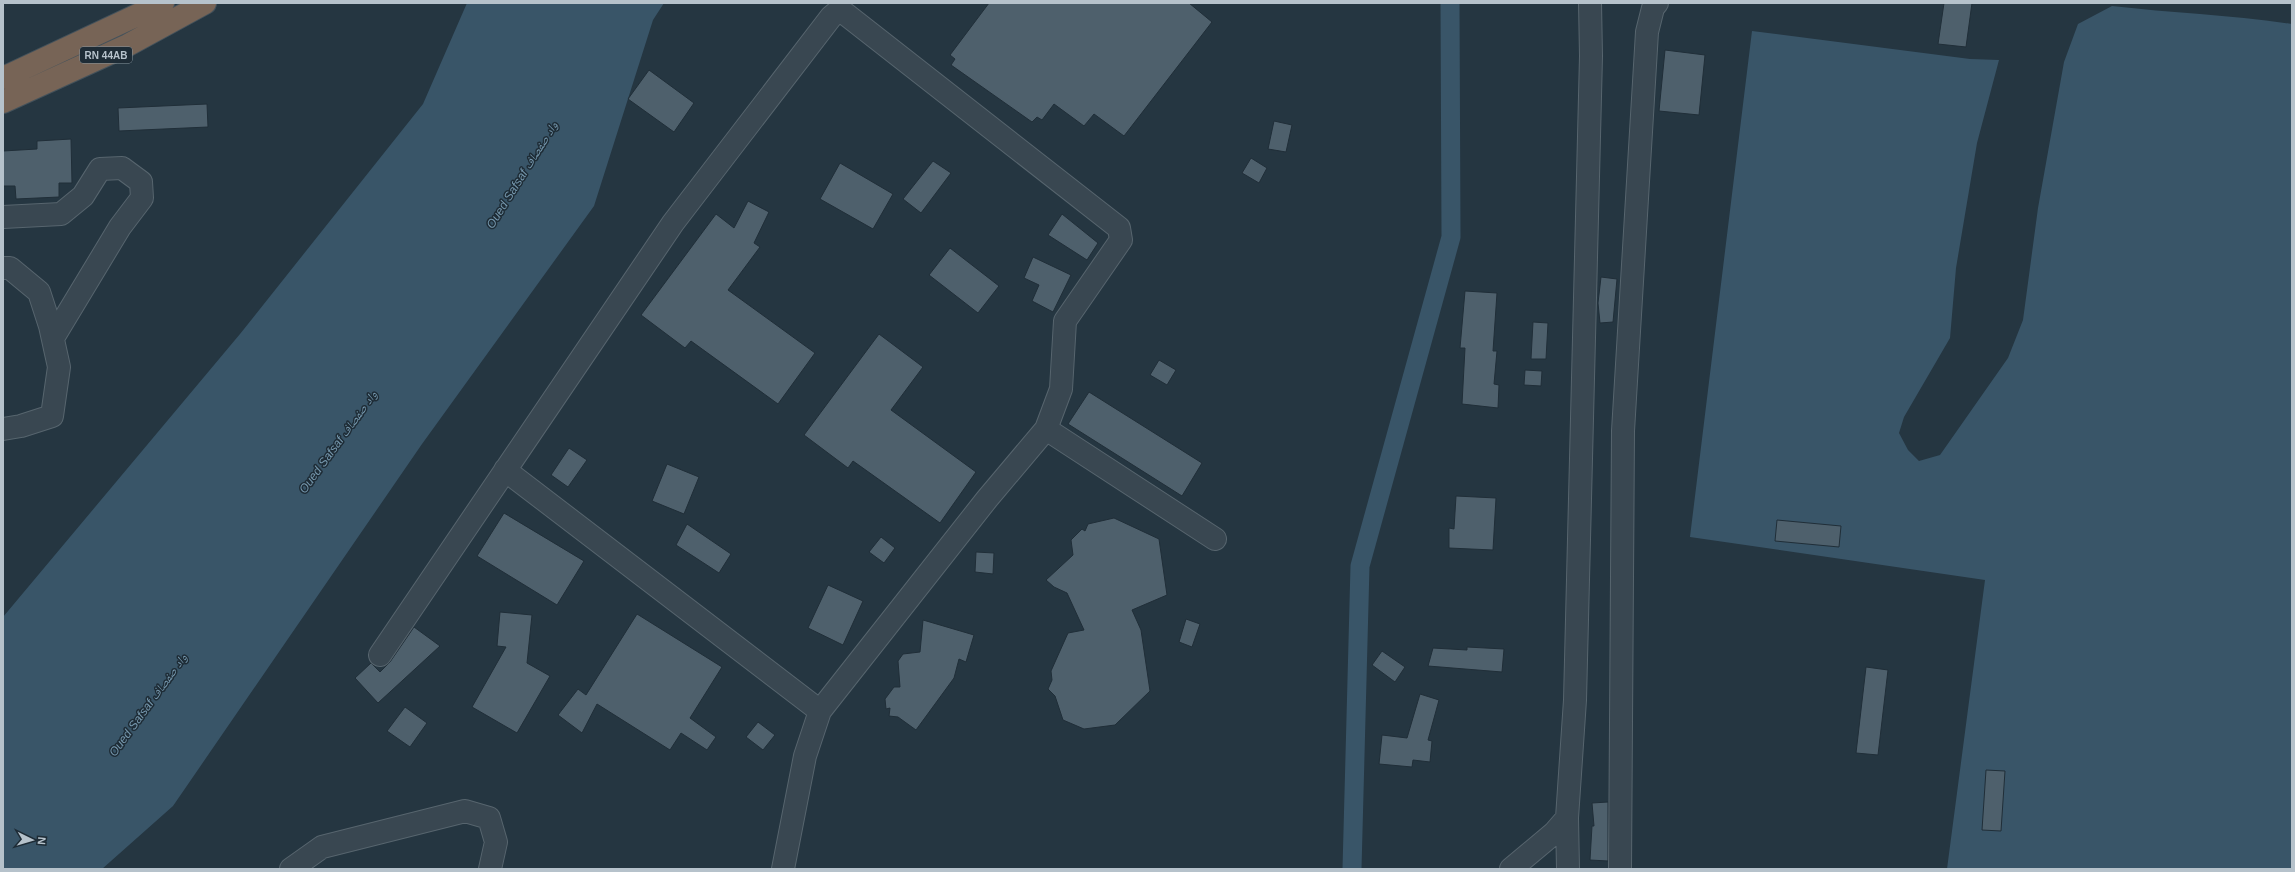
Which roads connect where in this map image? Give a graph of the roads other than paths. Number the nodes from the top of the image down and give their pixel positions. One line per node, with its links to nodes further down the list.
1 (205, 3): 4 (highway, RN 44AB)
2 (1590, 3): 16 (lane)
3 (1657, 3): 22 (lane)
4 (162, 9): 5 (highway, RN 44AB); 6 (highway, RN 44AB)
5 (3, 78)
6 (3, 102)
7 (3, 216): 9 (lane)
8 (3, 268): 9 (lane)
9 (53, 338): 10 (lane)
10 (3, 429)
11 (1046, 429): 12 (lane); 13 (lane); 15 (lane)
12 (505, 470): 14 (lane); 15 (lane)
13 (1215, 539)
14 (380, 655)
15 (820, 711): 19 (lane)
16 (1567, 818): 20 (lane); 21 (lane)
17 (291, 869): 18 (lane)
18 (490, 869)
19 (783, 869)
20 (1511, 869)
21 (1568, 869)
22 (1620, 869)

